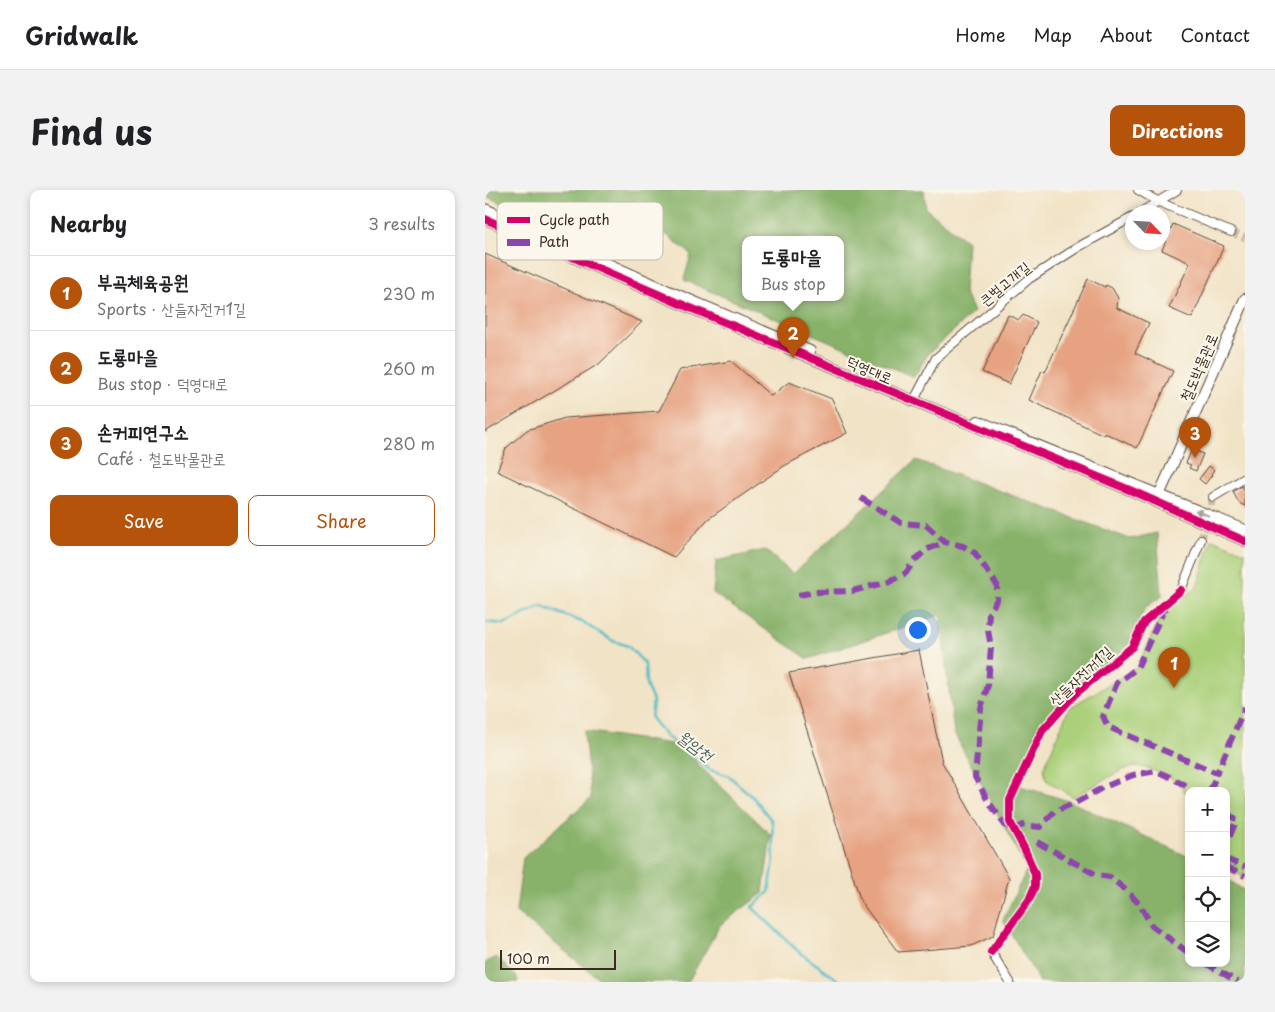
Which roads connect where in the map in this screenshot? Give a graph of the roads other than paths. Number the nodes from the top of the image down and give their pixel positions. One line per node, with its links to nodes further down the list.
1 (1138, 190): 3 (street)
2 (1177, 190): 3 (street)
3 (1159, 202): 4 (street); 10 (street)
4 (1154, 205)
5 (485, 210): 6 (street, 덕영대로)
6 (497, 215)
7 (485, 219): 9 (street, 덕영대로)
8 (1125, 221): 14 (street, 큰벌고개길)
9 (497, 224)
10 (1231, 232)
11 (579, 260): 14 (street, 덕영대로)
12 (598, 260): 14 (street, 덕영대로)
13 (1245, 299): 17 (street, 철도박물관로)
14 (915, 399): 17 (street, 덕영대로)
15 (1245, 478): 16 (street)
16 (1213, 497)
17 (1158, 499): 18 (street, 덕영대로, one-way to 17); 20 (street, 덕영대로)
18 (1245, 530)
19 (1201, 540): 21 (street, 산들자전거1길)
20 (1245, 541)
21 (1010, 982)

